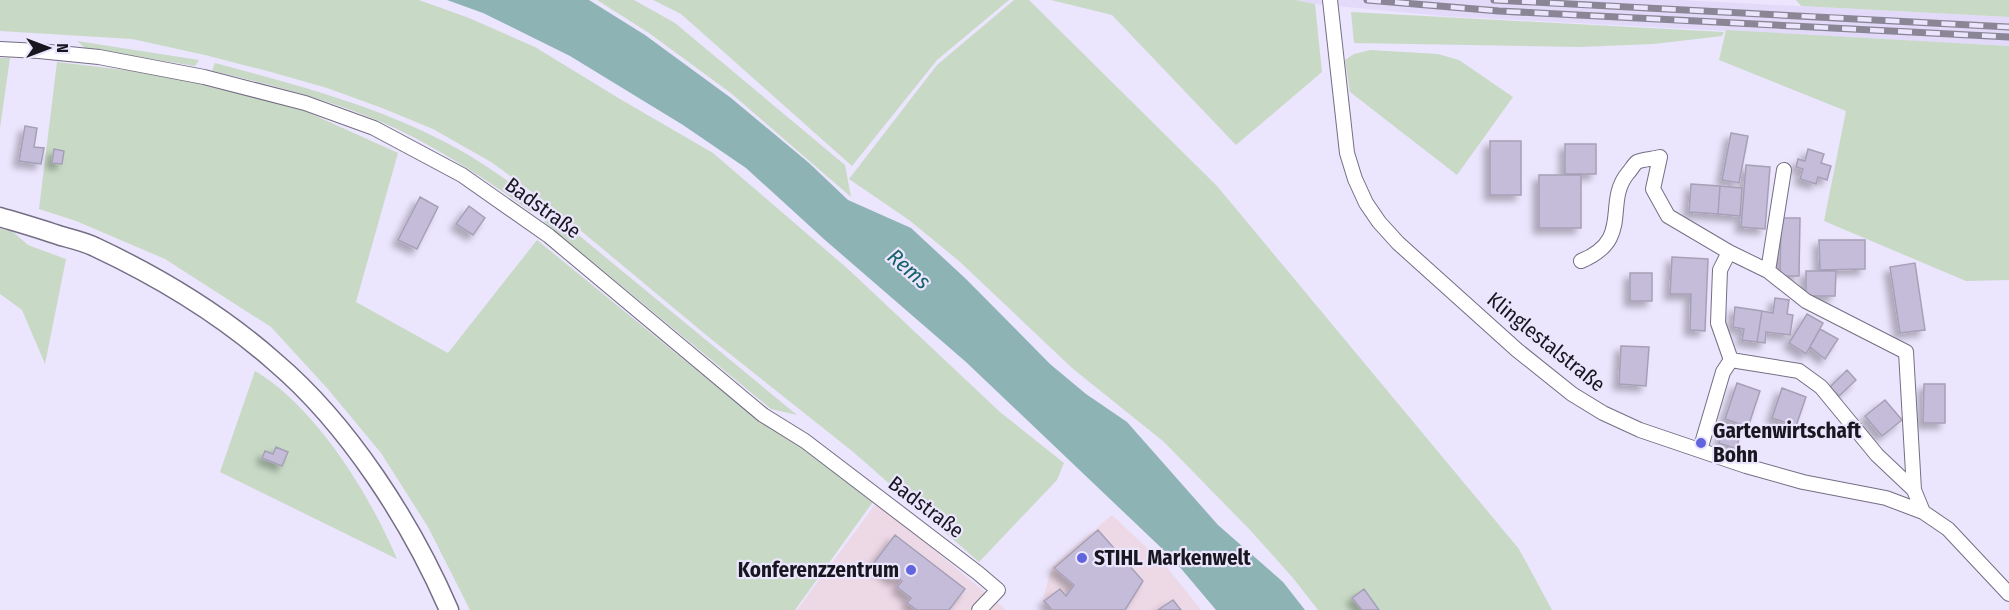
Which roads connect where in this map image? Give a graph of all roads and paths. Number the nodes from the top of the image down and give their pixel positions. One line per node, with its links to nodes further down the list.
1 (1330, 0): 9 (street, Klinglestalstraße)
2 (0, 49): 14 (street, Badstraße)
3 (1784, 170): 7 (street)
4 (0, 217): 13 (street)
5 (1729, 252): 6 (street); 7 (street); 8 (street)
6 (1581, 261)
7 (1768, 272): 10 (street)
8 (1731, 360): 9 (street); 10 (street)
9 (1700, 450): 11 (street, Klinglestalstraße)
10 (1914, 490): 11 (street)
11 (1923, 512): 12 (street, Klinglestalstraße)
12 (2009, 594)
13 (449, 610)
14 (980, 610)

